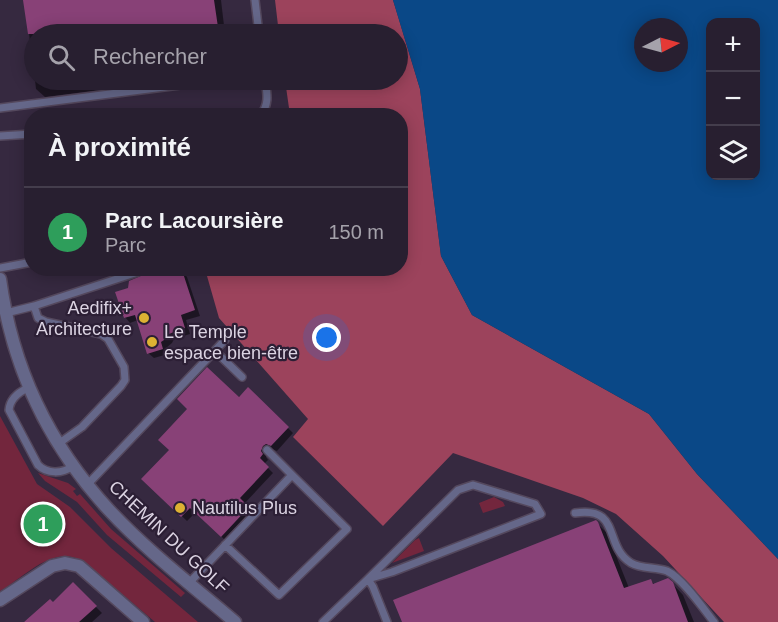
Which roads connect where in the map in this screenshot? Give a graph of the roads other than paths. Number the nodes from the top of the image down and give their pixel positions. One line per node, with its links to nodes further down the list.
1 (255, 0): 2 (lane)
2 (258, 24)
3 (141, 90): 5 (lane)
4 (266, 90): 6 (lane)
5 (0, 108)
6 (266, 108)
7 (24, 134): 8 (lane)
8 (0, 136)
9 (24, 264): 10 (lane)
10 (0, 268)
11 (126, 276): 13 (lane)
12 (0, 279): 14 (street, CHEMIN DU GOLF)
13 (34, 306): 14 (lane); 19 (lane)
14 (6, 313): 18 (street, CHEMIN DU GOLF)
15 (225, 340): 16 (lane)
16 (215, 351): 17 (lane); 23 (lane)
17 (243, 377)
18 (28, 388): 19 (street, CHEMIN DU GOLF); 21 (lane)
19 (58, 444): 21 (street, CHEMIN DU GOLF)
20 (267, 450): 22 (lane)
21 (73, 466): 23 (street, CHEMIN DU GOLF)
22 (292, 475): 25 (lane); 25 (lane)
23 (87, 485): 27 (street, CHEMIN DU GOLF)
24 (574, 513): 33 (lane)
25 (225, 545): 27 (lane)
26 (368, 579): 26 (lane); 31 (lane); 32 (lane)
27 (190, 582): 30 (street, CHEMIN DU GOLF)
28 (0, 600): 29 (street)
29 (143, 622)
30 (235, 622)
31 (323, 622)
32 (387, 622)
33 (714, 622)

